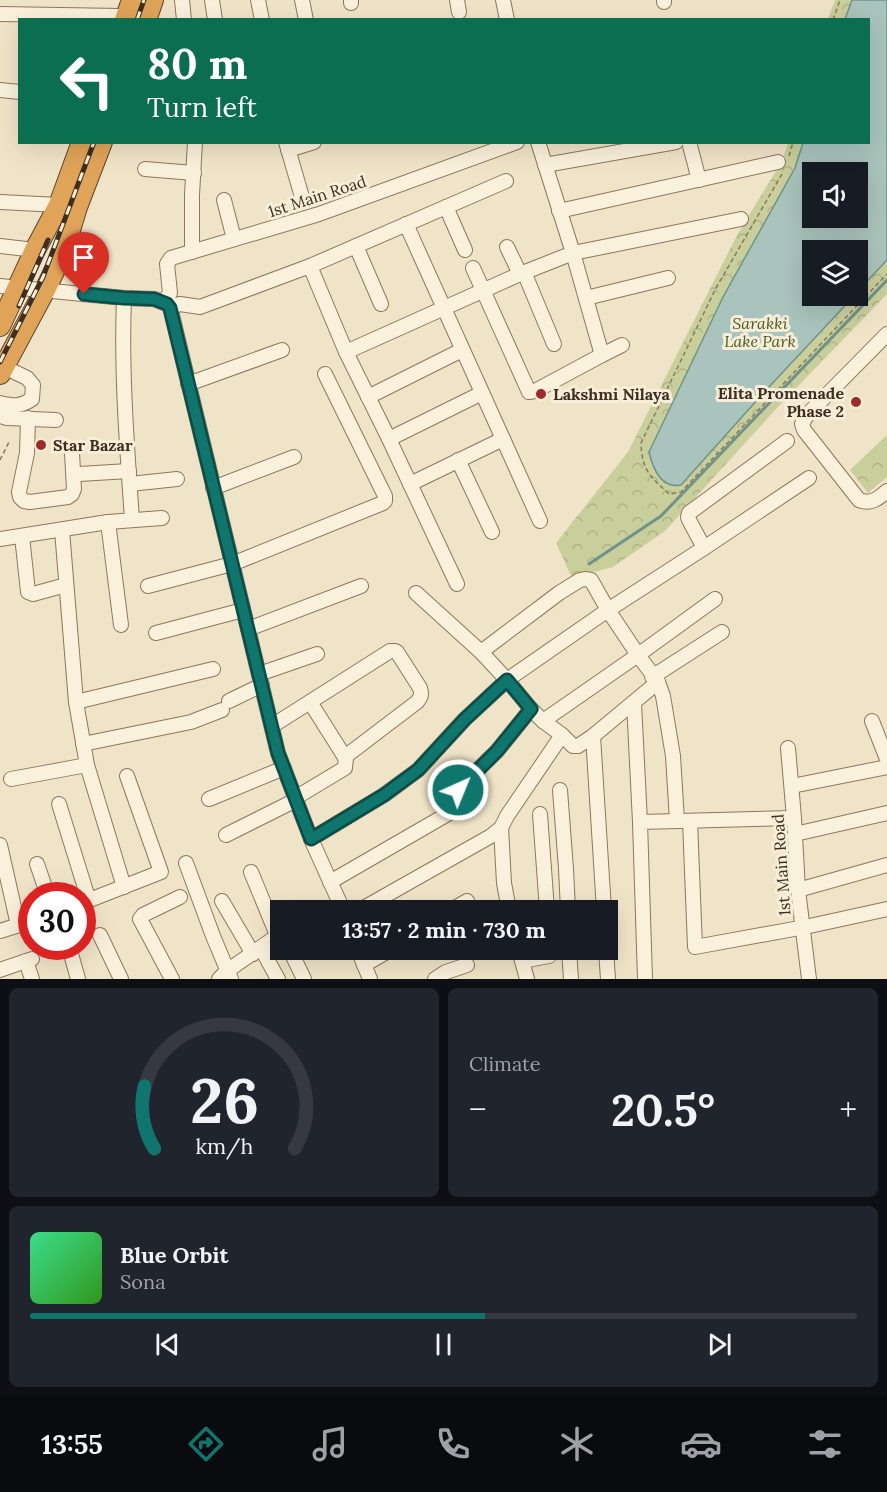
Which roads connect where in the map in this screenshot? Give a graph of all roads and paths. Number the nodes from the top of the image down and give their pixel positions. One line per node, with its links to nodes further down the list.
1 (153, 0): 9 (highway)
2 (182, 0): 10 (street)
3 (212, 0): 11 (street)
4 (258, 0): 12 (street)
5 (502, 0): 13 (street)
6 (840, 0): 14 (path)
7 (128, 12): 8 (street)
8 (0, 14)
9 (147, 18)
10 (184, 18)
11 (215, 18)
12 (262, 18)
13 (506, 18)
14 (834, 18)
15 (0, 90): 16 (street)
16 (18, 92)
17 (81, 144): 35 (highway)
18 (101, 144): 54 (highway)
19 (195, 144): 29 (street)
20 (511, 144): 40 (street, 1st Main Road)
21 (539, 144): 27 (street)
22 (665, 144): 27 (street)
23 (690, 144): 30 (street)
24 (792, 144): 26 (path)
25 (287, 146): 32 (street)
26 (784, 163): 30 (street); 51 (path)
27 (545, 165): 37 (street)
28 (145, 169): 29 (street)
29 (194, 173): 46 (street)
30 (699, 180): 37 (street)
31 (506, 181): 36 (street)
32 (302, 197)
33 (224, 200): 40 (street)
34 (0, 202): 35 (street)
35 (59, 205): 44 (highway)
36 (446, 207): 39 (street); 45 (street)
37 (559, 211): 47 (street)
38 (741, 219): 47 (street)
39 (406, 224): 42 (street); 60 (street)
40 (234, 239): 46 (street, 1st Main Road)
41 (0, 246): 44 (street)
42 (356, 246): 48 (street); 58 (street)
43 (507, 247): 50 (street)
44 (35, 250): 53 (highway)
45 (465, 250)
46 (192, 252): 59 (street, 1st Main Road)
47 (573, 253): 50 (street); 57 (street)
48 (310, 266): 59 (street); 67 (street)
49 (473, 268): 55 (street)
50 (522, 273): 55 (street); 63 (street)
51 (887, 273)
52 (668, 278): 57 (street)
53 (9, 287): 54 (street); 61 (highway)
54 (45, 290): 56 (street); 69 (highway)
55 (483, 290): 60 (street); 68 (street)
56 (124, 298): 59 (street); 87 (street)
57 (586, 298): 68 (street)
58 (381, 304)
59 (167, 305): 71 (street)
60 (443, 308): 66 (street); 67 (street)
61 (1, 321)
62 (887, 334): 92 (street)
63 (554, 344)
64 (622, 345): 68 (street)
65 (282, 350): 71 (street)
66 (462, 350): 72 (street); 73 (street)
67 (346, 352): 73 (street)
68 (602, 355)
69 (2, 370): 74 (street)
70 (325, 374): 102 (street)
71 (188, 384): 91 (street)
72 (482, 393): 78 (street); 79 (street)
73 (368, 397): 78 (street)
74 (0, 403)
75 (0, 416): 76 (street)
76 (28, 418): 77 (street); 82 (street)
77 (56, 420)
78 (389, 439): 90 (street)
79 (503, 439): 85 (street); 96 (street)
80 (10, 440): 84 (path)
81 (787, 441): 101 (street)
82 (72, 453)
83 (294, 456): 91 (street)
84 (0, 460)
85 (459, 460): 90 (street); 98 (street)
86 (79, 474): 87 (street)
87 (129, 478): 89 (street); 94 (street)
88 (809, 478): 101 (street)
89 (177, 479)
90 (410, 484): 103 (street)
91 (213, 488): 102 (street)
92 (887, 491)
93 (162, 518): 94 (street)
94 (132, 520): 95 (street)
95 (108, 522): 97 (street); 111 (street)
96 (540, 522)
97 (62, 530): 99 (street); 104 (street)
98 (492, 532)
99 (22, 536): 100 (street); 104 (street)
100 (0, 539)
101 (704, 548): 110 (street)
102 (232, 564): 105 (street); 109 (street)
103 (458, 584)
104 (66, 585): 122 (street)
105 (148, 586)
106 (361, 586): 112 (street)
107 (416, 593): 115 (street)
108 (715, 598): 117 (street)
109 (243, 610): 112 (street); 114 (street)
110 (608, 610): 115 (street); 117 (street); 120 (street)
111 (122, 625)
112 (248, 629): 119 (street)
113 (722, 632): 121 (street)
114 (156, 633)
115 (481, 652): 120 (street)
116 (316, 654): 119 (street)
117 (638, 655): 121 (street); 126 (street)
118 (213, 669): 122 (street)
119 (260, 679): 128 (street); 131 (street)
120 (507, 680): 125 (street); 153 (street)
121 (655, 680): 124 (street); 148 (street)
122 (76, 702): 131 (street)
123 (310, 702): 128 (street); 133 (street); 133 (street)
124 (634, 703): 130 (street); 149 (street)
125 (531, 709): 126 (street); 161 (street)
126 (543, 721): 129 (street)
127 (872, 721): 134 (street)
128 (272, 726): 137 (street)
129 (562, 735): 130 (street); 150 (street)
130 (593, 736): 171 (street)
131 (83, 744): 135 (street)
132 (788, 748): 140 (street, 1st Main Road)
133 (345, 759): 143 (street)
134 (887, 759)
135 (87, 765): 139 (street); 162 (street)
136 (887, 767): 140 (street)
137 (284, 768): 142 (street); 143 (street)
138 (127, 776): 157 (street)
139 (11, 779)
140 (792, 786): 147 (street, 1st Main Road)
141 (560, 790): 170 (street)
142 (208, 799)
143 (296, 799): 152 (street); 153 (street)
144 (59, 804): 160 (street)
145 (887, 813): 151 (street)
146 (540, 814): 169 (street)
147 (794, 818): 148 (street); 151 (street, 1st Main Road)
148 (683, 821): 149 (street); 177 (street)
149 (640, 822): 204 (street)
150 (501, 828): 167 (street); 168 (street)
151 (795, 834): 163 (street, 1st Main Road)
152 (226, 835)
153 (311, 839): 161 (street)
154 (0, 845): 172 (street)
155 (37, 864): 159 (street)
156 (887, 865): 163 (street)
157 (161, 872): 162 (street); 192 (street)
158 (251, 872): 175 (street)
159 (43, 882)
160 (80, 882)
161 (330, 882): 166 (street)
162 (124, 887): 165 (street)
163 (798, 890): 177 (street, 1st Main Road)
164 (180, 897): 196 (street)
165 (96, 898)
166 (338, 900)
167 (378, 900)
168 (507, 900)
169 (546, 900)
170 (568, 900)
171 (603, 900)
172 (18, 901)
173 (222, 901): 181 (street)
174 (887, 909): 177 (street)
175 (270, 915)
176 (18, 925): 178 (street)
177 (803, 927): 205 (street, 1st Main Road)
178 (0, 931)
179 (100, 935): 195 (street)
180 (270, 942): 181 (street)
181 (257, 951): 192 (street); 197 (street)
182 (72, 960): 194 (street)
183 (295, 960): 198 (street)
184 (362, 960): 189 (street)
185 (373, 960): 189 (street)
186 (522, 960): 201 (street)
187 (570, 960): 202 (street)
188 (607, 960): 203 (street)
189 (364, 965): 199 (street)
190 (467, 966): 200 (street)
191 (0, 970): 193 (street)
192 (226, 977)
193 (32, 979)
194 (78, 979)
195 (121, 979)
196 (172, 979)
197 (278, 979)
198 (304, 979)
199 (370, 979)
200 (435, 979)
201 (527, 979)
202 (571, 979)
203 (608, 979)
204 (645, 979)
205 (809, 979)

